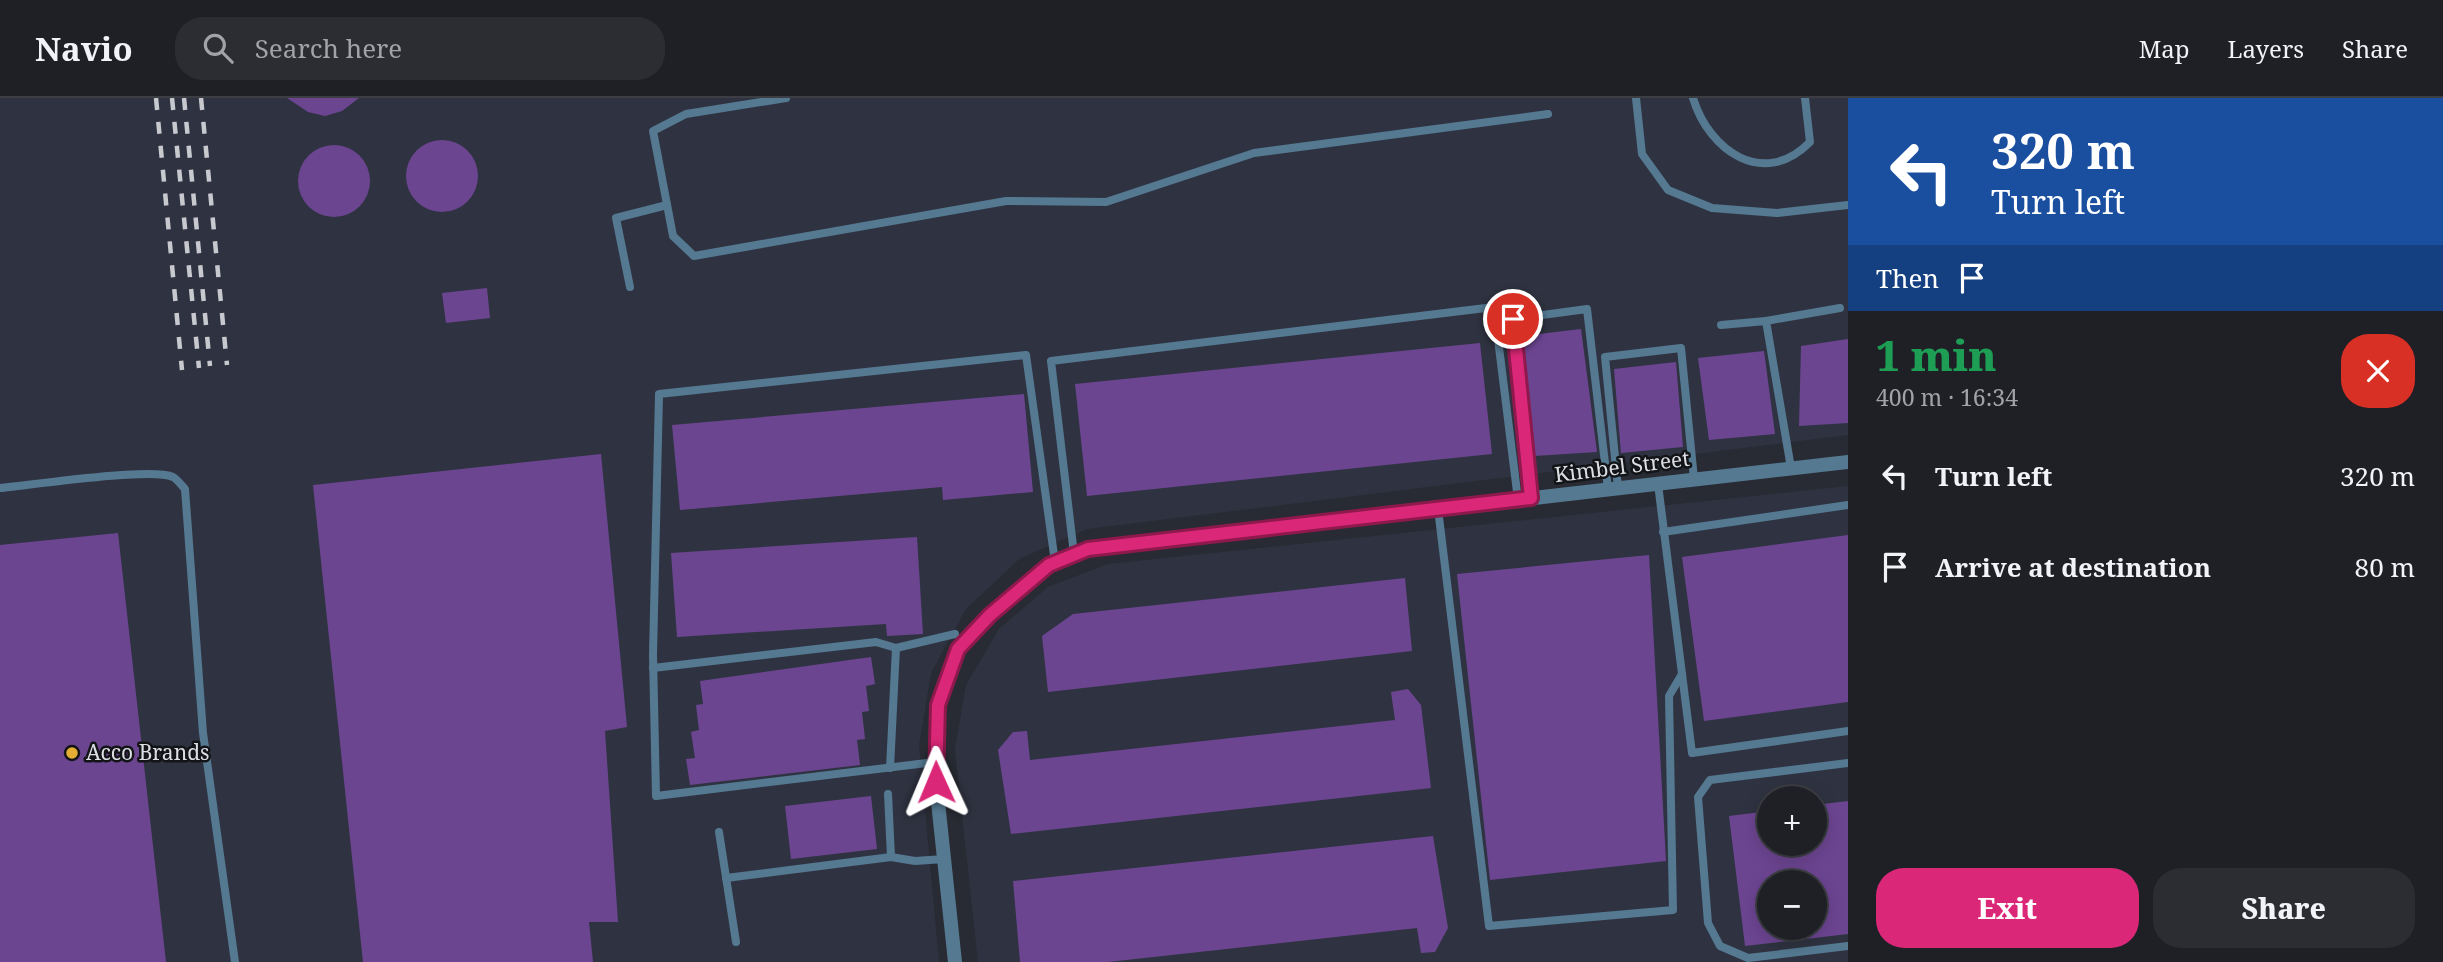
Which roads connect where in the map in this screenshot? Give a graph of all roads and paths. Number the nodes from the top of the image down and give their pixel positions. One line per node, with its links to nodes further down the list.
1 (786, 98): 6 (lane)
2 (1636, 98): 7 (lane)
3 (1693, 98): 4 (lane)
4 (1805, 98)
5 (1548, 114): 6 (lane)
6 (667, 205): 8 (lane)
7 (1848, 205)
8 (630, 287)
9 (1840, 308): 10 (lane)
10 (1766, 321): 11 (lane); 13 (lane)
11 (1721, 325)
12 (1848, 462): 13 (street, Kimbel Street)
13 (1791, 468): 14 (street, Kimbel Street)
14 (1694, 479): 15 (street, Kimbel Street); 17 (lane)
15 (1658, 484): 17 (street, Kimbel Street); 21 (lane)
16 (0, 488): 39 (lane)
17 (1613, 489): 18 (street, Kimbel Street); 18 (lane)
18 (1525, 499): 20 (street, Kimbel Street); 22 (lane)
19 (1848, 505): 21 (lane)
20 (1438, 509): 22 (street, Kimbel Street); 27 (lane)
21 (1663, 532): 27 (lane)
22 (1074, 554): 23 (street, Kimbel Street)
23 (1055, 562): 26 (lane); 29 (street, Kimbel Street)
24 (955, 634): 25 (lane)
25 (896, 648): 26 (lane); 31 (lane)
26 (653, 668): 31 (lane)
27 (1682, 674): 28 (lane)
28 (1848, 732)
29 (935, 762): 31 (lane); 35 (street, Kimbel Street)
30 (1848, 763): 38 (lane)
31 (890, 768)
32 (888, 794): 34 (lane)
33 (719, 832): 36 (lane)
34 (891, 857): 35 (lane); 36 (lane)
35 (944, 859): 40 (street, Kimbel Street)
36 (726, 878): 37 (lane)
37 (736, 942)
38 (1848, 946)
39 (235, 962)
40 (955, 962)

